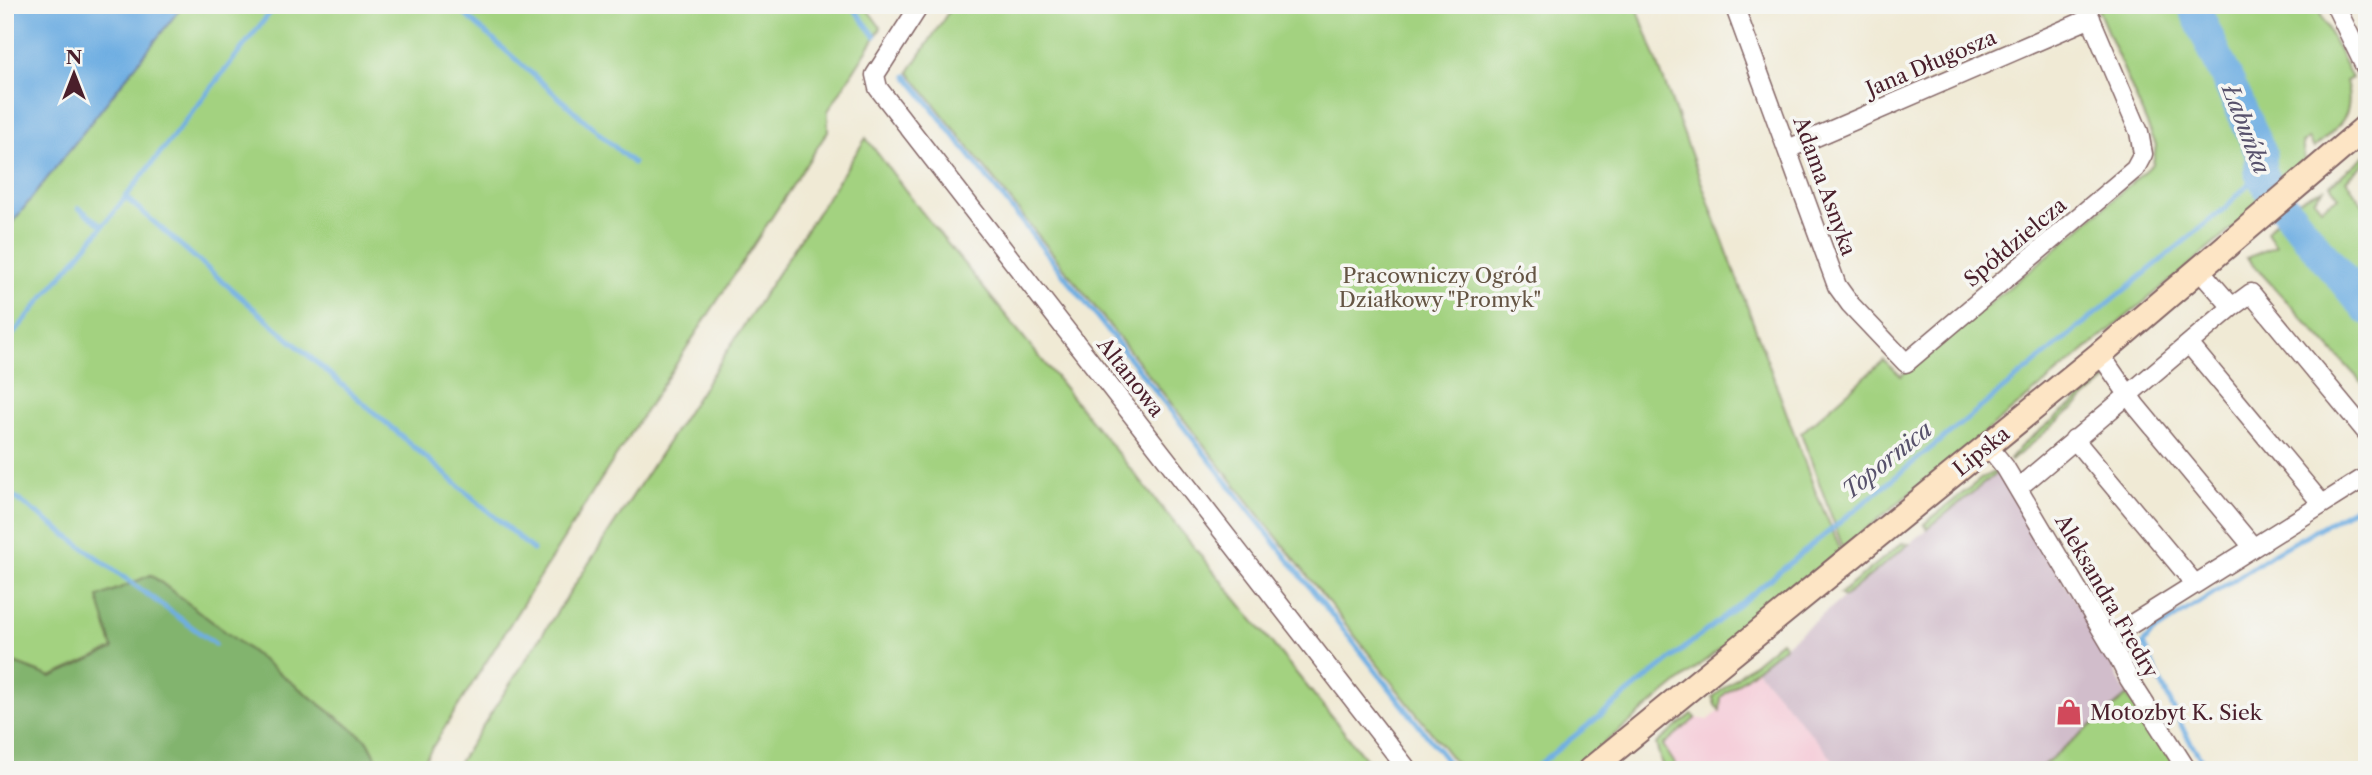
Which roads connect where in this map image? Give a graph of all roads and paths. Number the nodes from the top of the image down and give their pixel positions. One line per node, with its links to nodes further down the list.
1 (920, 5): 23 (street, Altanowa)
2 (1734, 5): 7 (street, Adama Asnyka)
3 (2335, 5): 5 (street)
4 (2088, 12): 7 (street, Jana Długosza); 12 (street, Spółdzielcza)
5 (2367, 71)
6 (2367, 126): 8 (main road, Lipska)
7 (1788, 149): 12 (street, Adama Asnyka)
8 (2199, 270): 9 (street); 11 (main road, Lipska)
9 (2232, 307): 10 (street); 14 (street)
10 (2189, 344): 13 (street); 19 (street)
11 (2100, 354): 13 (street); 16 (main road, Lipska)
12 (1906, 363)
13 (2129, 395): 15 (street); 20 (street)
14 (2367, 433)
15 (2074, 439): 18 (street); 21 (street)
16 (1988, 446): 18 (street, Aleksandra Fredry); 24 (main road, Lipska)
17 (2367, 476): 19 (street)
18 (2018, 488): 22 (street, Aleksandra Fredry)
19 (2322, 504): 20 (street)
20 (2253, 547): 21 (street)
21 (2195, 584): 22 (street)
22 (2108, 639): 25 (street, Aleksandra Fredry)
23 (1408, 770)
24 (1590, 770)
25 (2187, 770)

